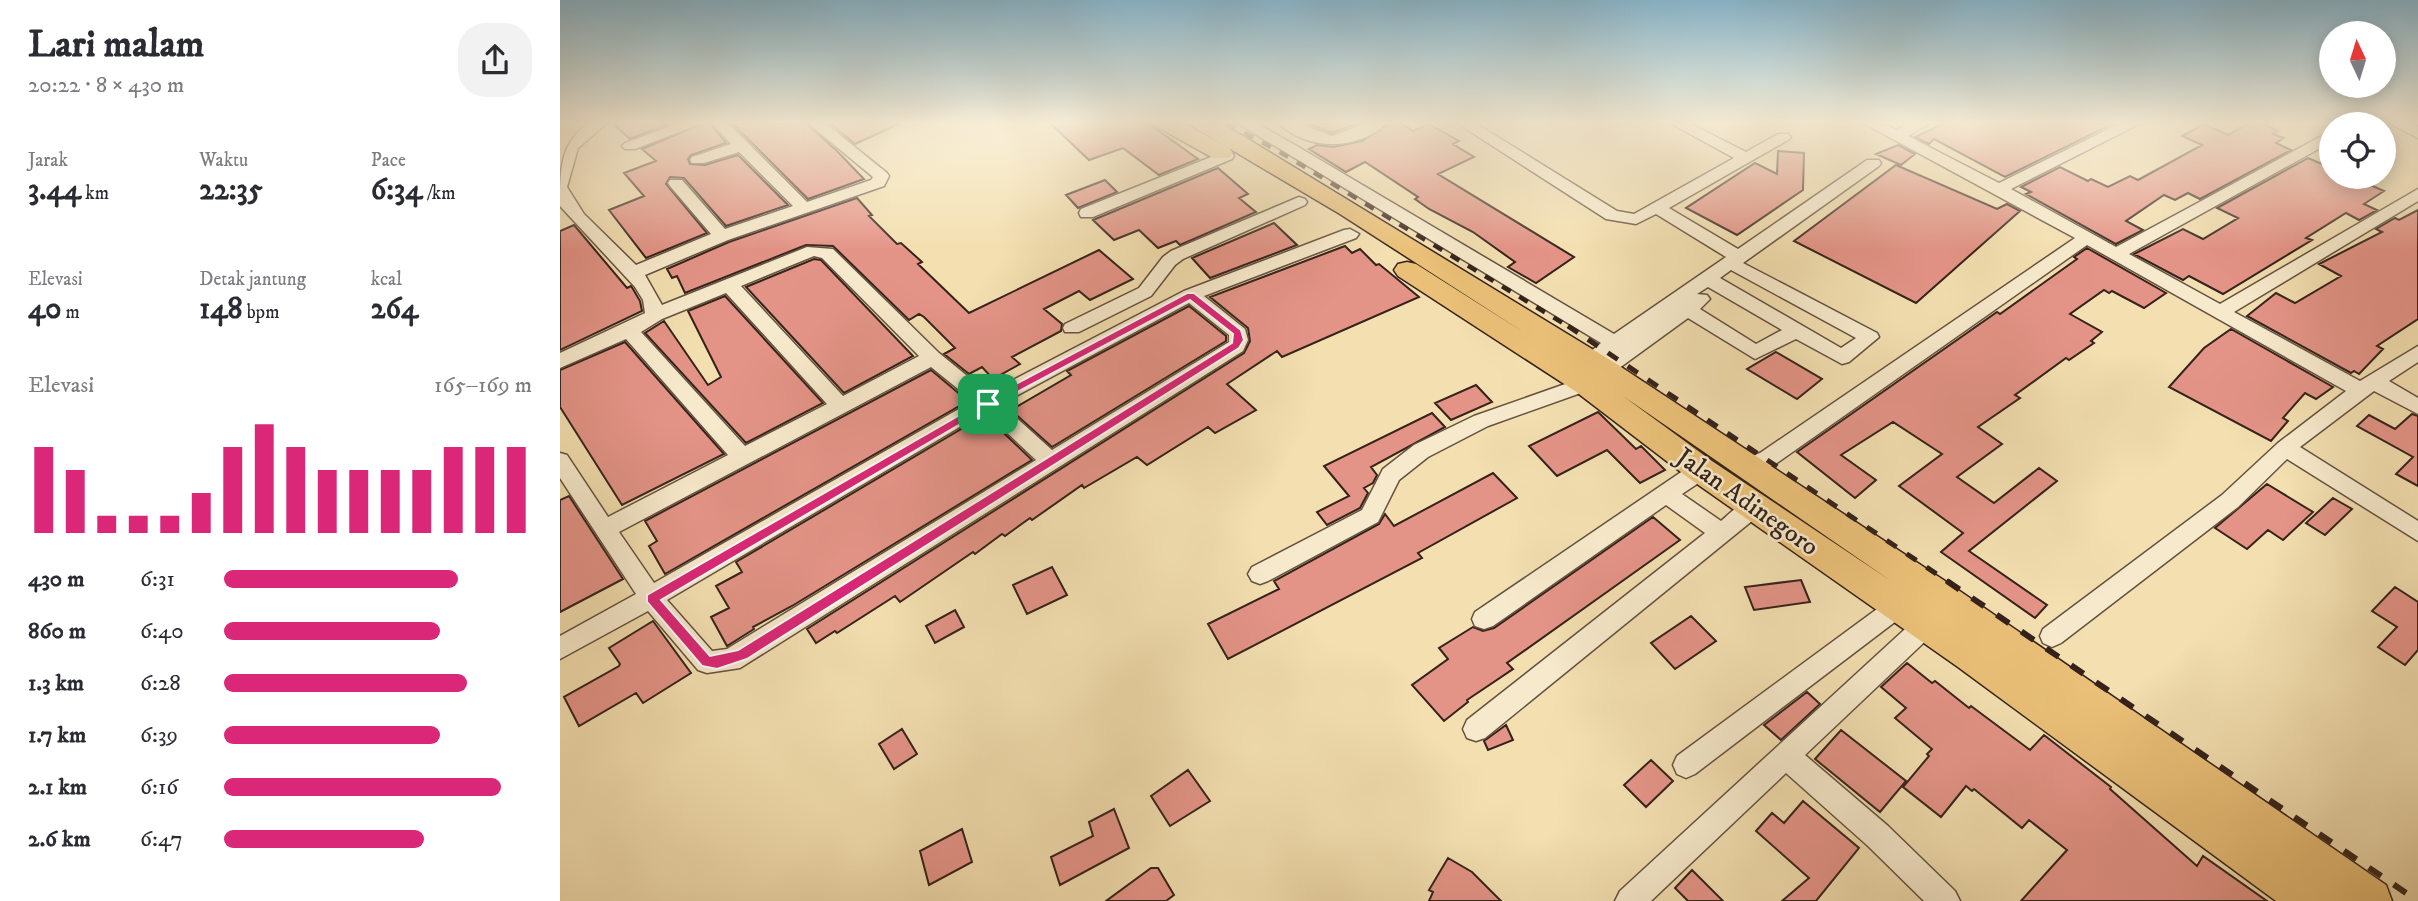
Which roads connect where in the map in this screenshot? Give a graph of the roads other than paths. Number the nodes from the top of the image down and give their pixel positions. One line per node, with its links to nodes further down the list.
1 (561, 165): 15 (street)
2 (760, 165): 19 (street)
3 (867, 165): 19 (street)
4 (1204, 165): 21 (street)
5 (1240, 165): 18 (highway, Jalan Adinegoro)
6 (1274, 165): 41 (highway)
7 (1314, 165): 41 (street)
8 (1532, 165): 20 (street)
9 (1734, 165): 20 (street)
10 (1871, 165): 26 (street)
11 (1952, 165): 16 (street)
12 (2048, 165): 16 (street)
13 (2278, 165): 25 (street)
14 (676, 183): 23 (street)
15 (560, 187): 27 (street)
16 (1999, 189): 24 (street)
17 (2418, 194): 32 (street)
18 (1299, 202): 22 (highway, Jalan Adinegoro); 34 (street)
19 (805, 209): 23 (street)
20 (1659, 209): 26 (street)
21 (1087, 213)
22 (1350, 234): 30 (street); 41 (highway, Jalan Adinegoro)
23 (722, 236): 27 (street)
24 (2085, 239): 25 (street); 50 (street)
25 (2115, 254): 32 (street)
26 (1736, 261): 28 (street); 37 (street)
27 (634, 273): 33 (street)
28 (1713, 282): 31 (street); 35 (street); 37 (street)
29 (729, 285): 33 (street); 39 (street); 44 (street)
30 (1190, 295): 43 (street); 49 (street)
31 (1687, 309): 35 (street); 37 (street)
32 (2220, 312): 42 (street)
33 (655, 314): 36 (street)
34 (1072, 328)
35 (1646, 329): 41 (street); 41 (street)
36 (629, 330): 40 (street); 47 (street)
37 (1797, 330)
38 (2418, 353): 42 (street)
39 (932, 358): 43 (street); 44 (street)
40 (560, 361)
41 (1598, 364): 50 (highway); 51 (highway, Jalan Adinegoro); 57 (street)
42 (2368, 386): 45 (street); 46 (street)
43 (988, 404): 49 (street); 58 (street)
44 (841, 405): 47 (street)
45 (2418, 407)
46 (2285, 448): 55 (street); 61 (street)
47 (742, 457): 54 (street)
48 (560, 461): 54 (street)
49 (1050, 461): 58 (street)
50 (1749, 466): 62 (highway)
51 (1701, 470): 52 (street); 53 (highway, Jalan Adinegoro)
52 (1666, 494): 56 (street); 60 (street)
53 (1755, 506): 56 (street); 59 (highway, Jalan Adinegoro)
54 (605, 529): 58 (street)
55 (2418, 532)
56 (1721, 533): 65 (street)
57 (1260, 574)
58 (652, 598): 63 (street)
59 (1913, 615): 62 (highway, Jalan Adinegoro); 66 (street); 67 (street)
60 (1484, 619)
61 (2052, 636)
62 (1979, 642): 64 (highway, Jalan Adinegoro)
63 (560, 648)
64 (2051, 693): 70 (highway, Jalan Adinegoro); 71 (highway)
65 (1476, 729)
66 (1787, 756): 68 (street); 69 (street)
67 (1686, 765)
68 (1630, 901)
69 (1945, 901)
70 (2314, 901)
71 (2371, 901)

